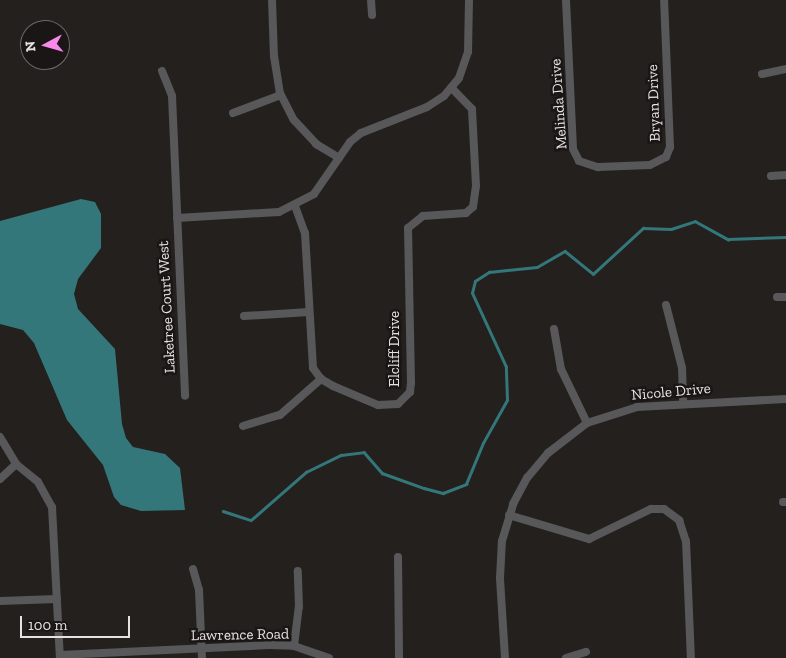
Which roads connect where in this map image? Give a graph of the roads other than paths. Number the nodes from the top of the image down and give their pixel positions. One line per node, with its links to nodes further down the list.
1 (272, 0): 11 (street)
2 (371, 0): 6 (street)
3 (469, 0): 10 (street)
4 (566, 0): 14 (street, Melinda Drive)
5 (664, 0): 14 (street, Bryan Drive)
6 (372, 15)
7 (786, 69): 9 (street)
8 (162, 71): 18 (street, Laketree Court West)
9 (762, 74)
10 (451, 87): 13 (street); 25 (street, Elcliff Drive)
11 (281, 95): 12 (street); 13 (street)
12 (233, 113)
13 (339, 158): 17 (street)
14 (621, 167)
15 (786, 175): 16 (street)
16 (771, 176)
17 (295, 206): 18 (street); 22 (street)
18 (177, 218): 26 (street, Laketree Court West)
19 (777, 297): 20 (street)
20 (786, 297)
21 (666, 305): 28 (street)
22 (309, 312): 23 (street); 25 (street)
23 (244, 316)
24 (554, 329): 29 (street)
25 (321, 380): 30 (street)
26 (185, 396)
27 (786, 399): 28 (street, Nicole Drive)
28 (683, 403): 29 (street, Nicole Drive)
29 (587, 423): 34 (street, Nicole Drive)
30 (244, 426)
31 (0, 437): 32 (street)
32 (16, 464): 33 (street); 38 (street)
33 (0, 479)
34 (509, 515): 47 (street, Nicole Drive); 49 (street)
35 (398, 557): 46 (street)
36 (193, 569): 41 (street)
37 (298, 571): 40 (street)
38 (57, 599): 39 (street); 43 (street)
39 (0, 601)
40 (294, 646): 41 (street, Lawrence Road); 45 (street, Lawrence Road)
41 (201, 649): 43 (street, Lawrence Road); 44 (street)
42 (586, 652): 48 (street)
43 (60, 656)
44 (202, 658)
45 (329, 658)
46 (399, 658)
47 (505, 658)
48 (566, 658)
49 (691, 658)

